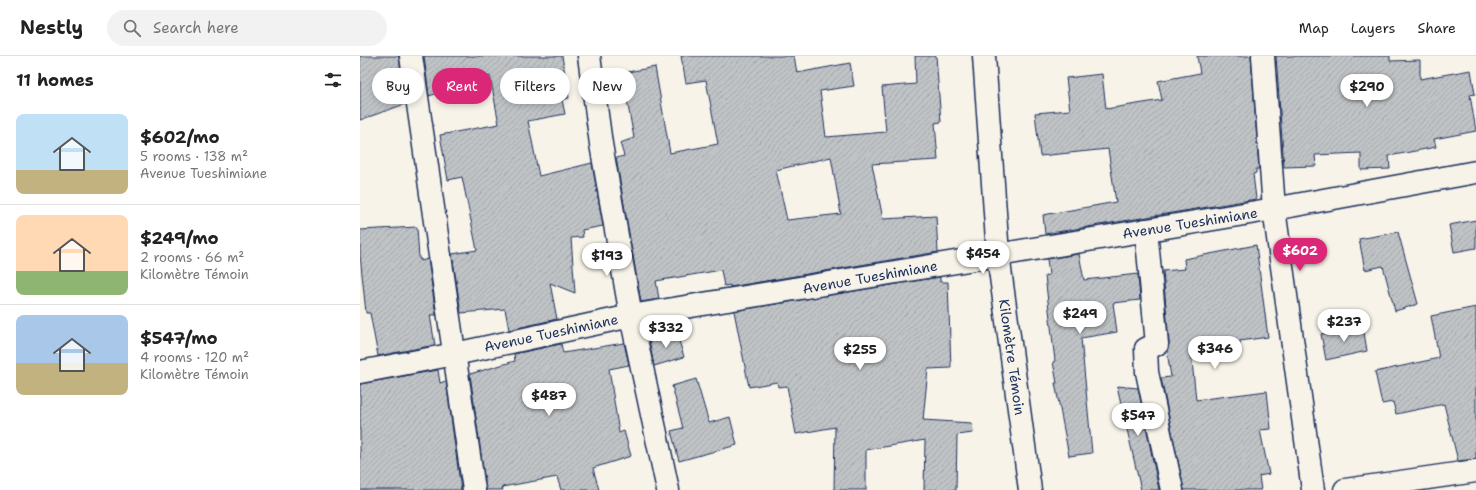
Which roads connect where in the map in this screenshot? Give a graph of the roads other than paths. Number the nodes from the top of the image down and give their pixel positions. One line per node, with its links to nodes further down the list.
1 (411, 56): 10 (street)
2 (589, 56): 9 (street)
3 (984, 56): 8 (street, Kilomètre Témoin)
4 (1263, 56): 6 (street)
5 (1476, 172): 6 (street, Avenue Tueshimiane)
6 (1274, 210): 7 (street, Avenue Tueshimiane); 17 (street)
7 (1146, 230): 8 (street, Avenue Tueshimiane); 16 (street)
8 (998, 255): 9 (street, Avenue Tueshimiane); 15 (street, Kilomètre Témoin)
9 (631, 316): 10 (street, Avenue Tueshimiane); 14 (street)
10 (456, 354): 11 (street, Avenue Tueshimiane); 13 (street)
11 (360, 372)
12 (1476, 471): 18 (street)
13 (474, 490)
14 (668, 490)
15 (1030, 490)
16 (1172, 490)
17 (1313, 490)
18 (1345, 490)

